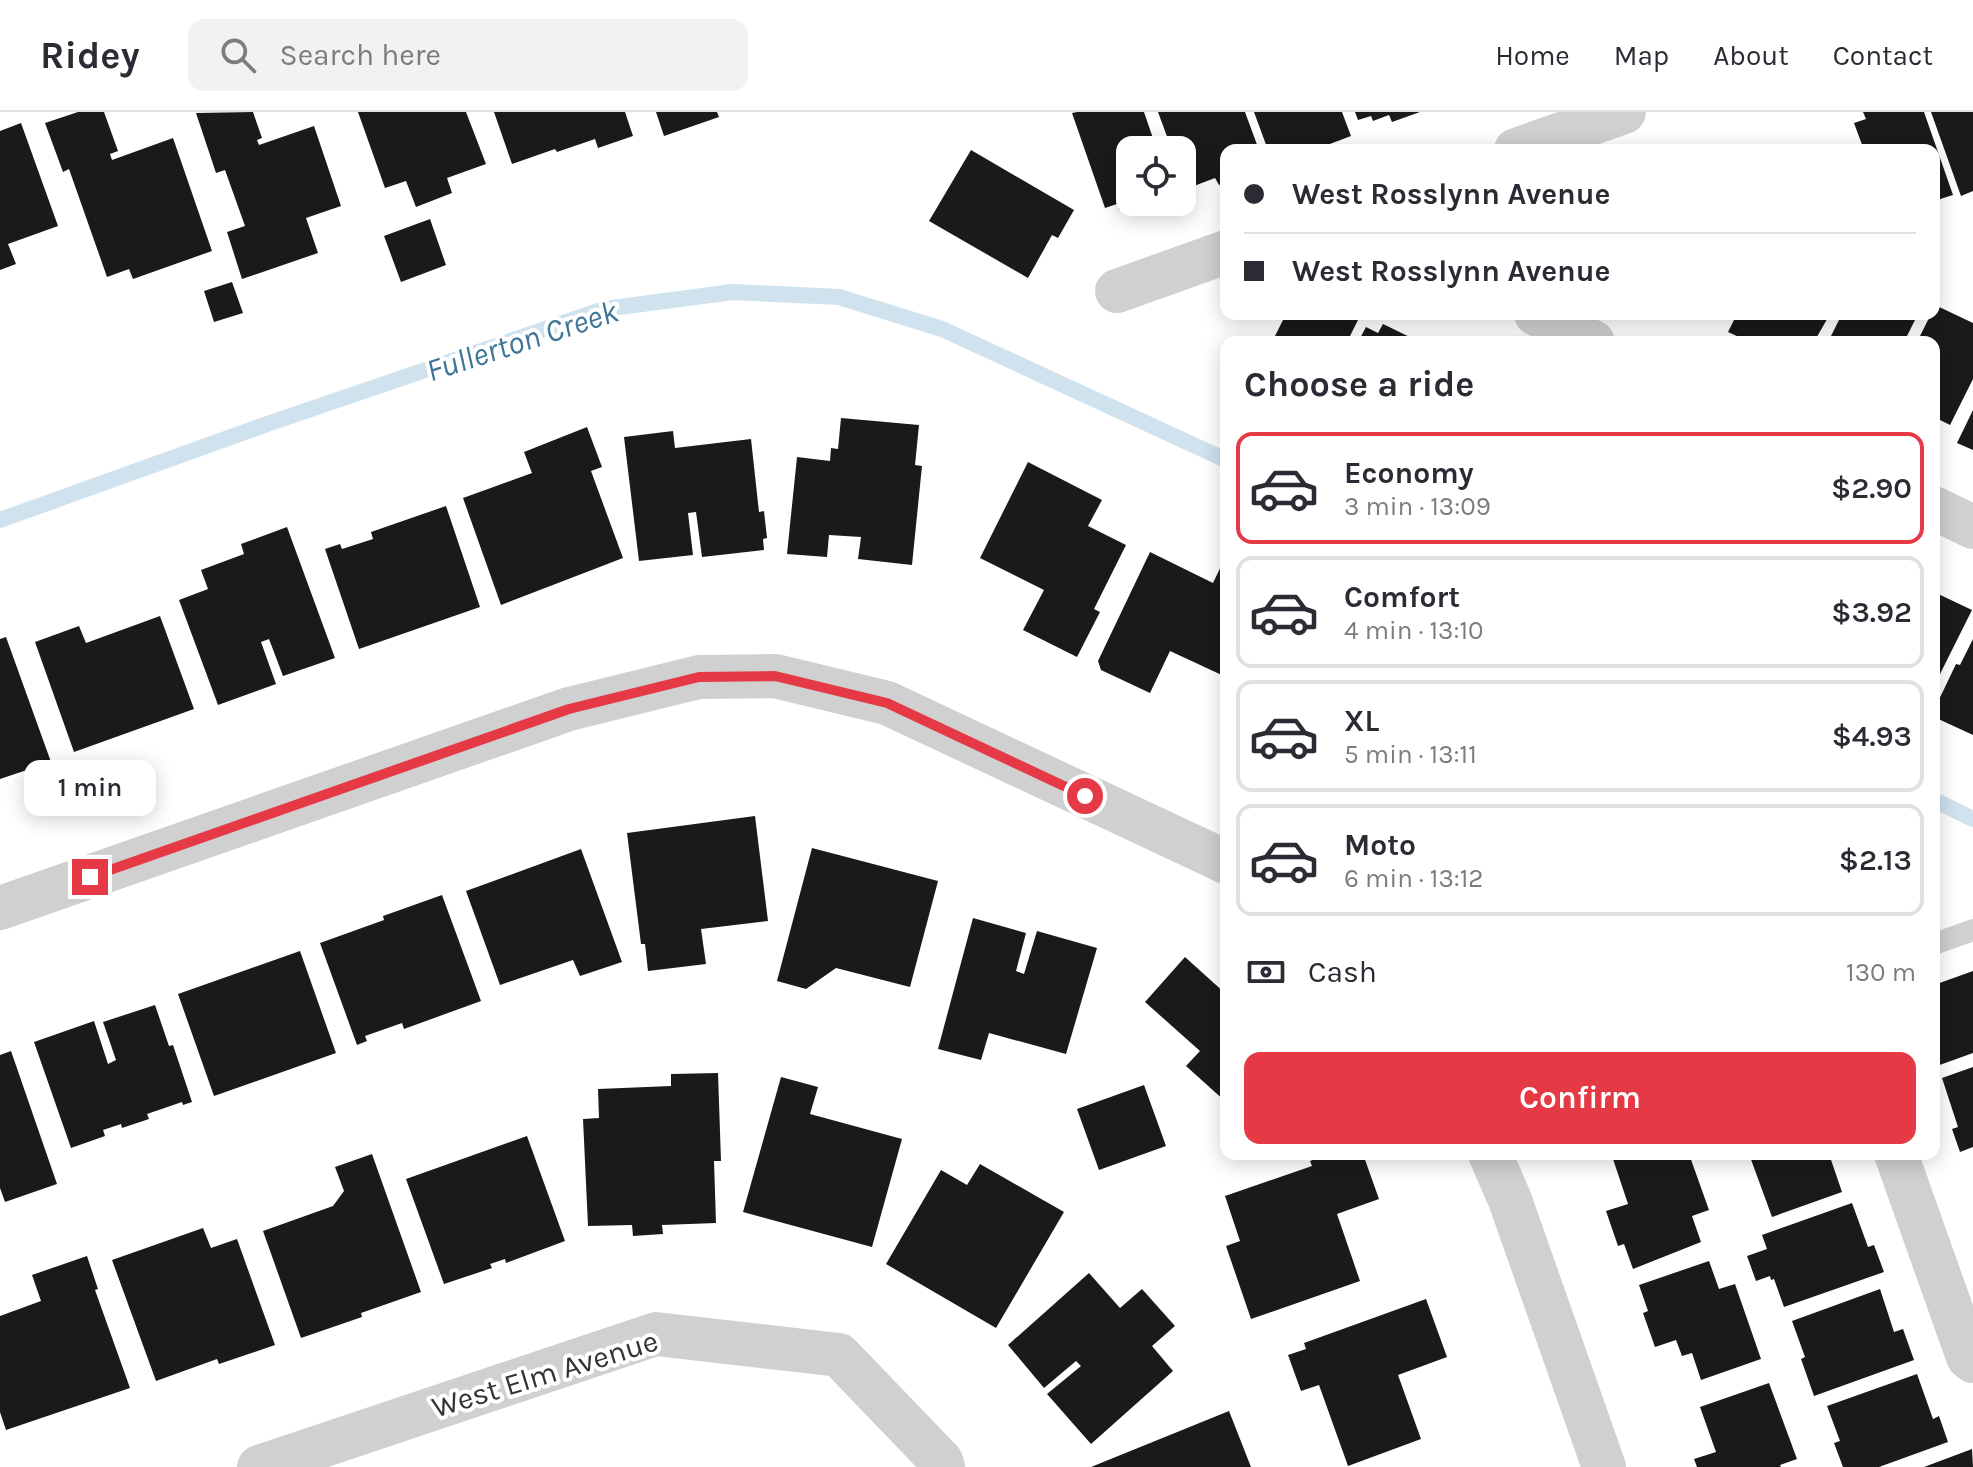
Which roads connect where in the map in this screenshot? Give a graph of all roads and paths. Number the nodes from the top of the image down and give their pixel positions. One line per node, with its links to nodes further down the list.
1 (1624, 112): 2 (street)
2 (1533, 144)
3 (1220, 254): 4 (street)
4 (1117, 291)
5 (1548, 320): 6 (street)
6 (1581, 336)
7 (1940, 511): 8 (street)
8 (1973, 527)
9 (1220, 859): 10 (street)
10 (0, 908)
11 (1973, 930): 12 (lane)
12 (1940, 942)
13 (1493, 1160): 18 (street)
14 (1898, 1160): 15 (street)
15 (1973, 1361)
16 (259, 1467): 17 (street, West Elm Avenue)
17 (943, 1467)
18 (1604, 1467)

